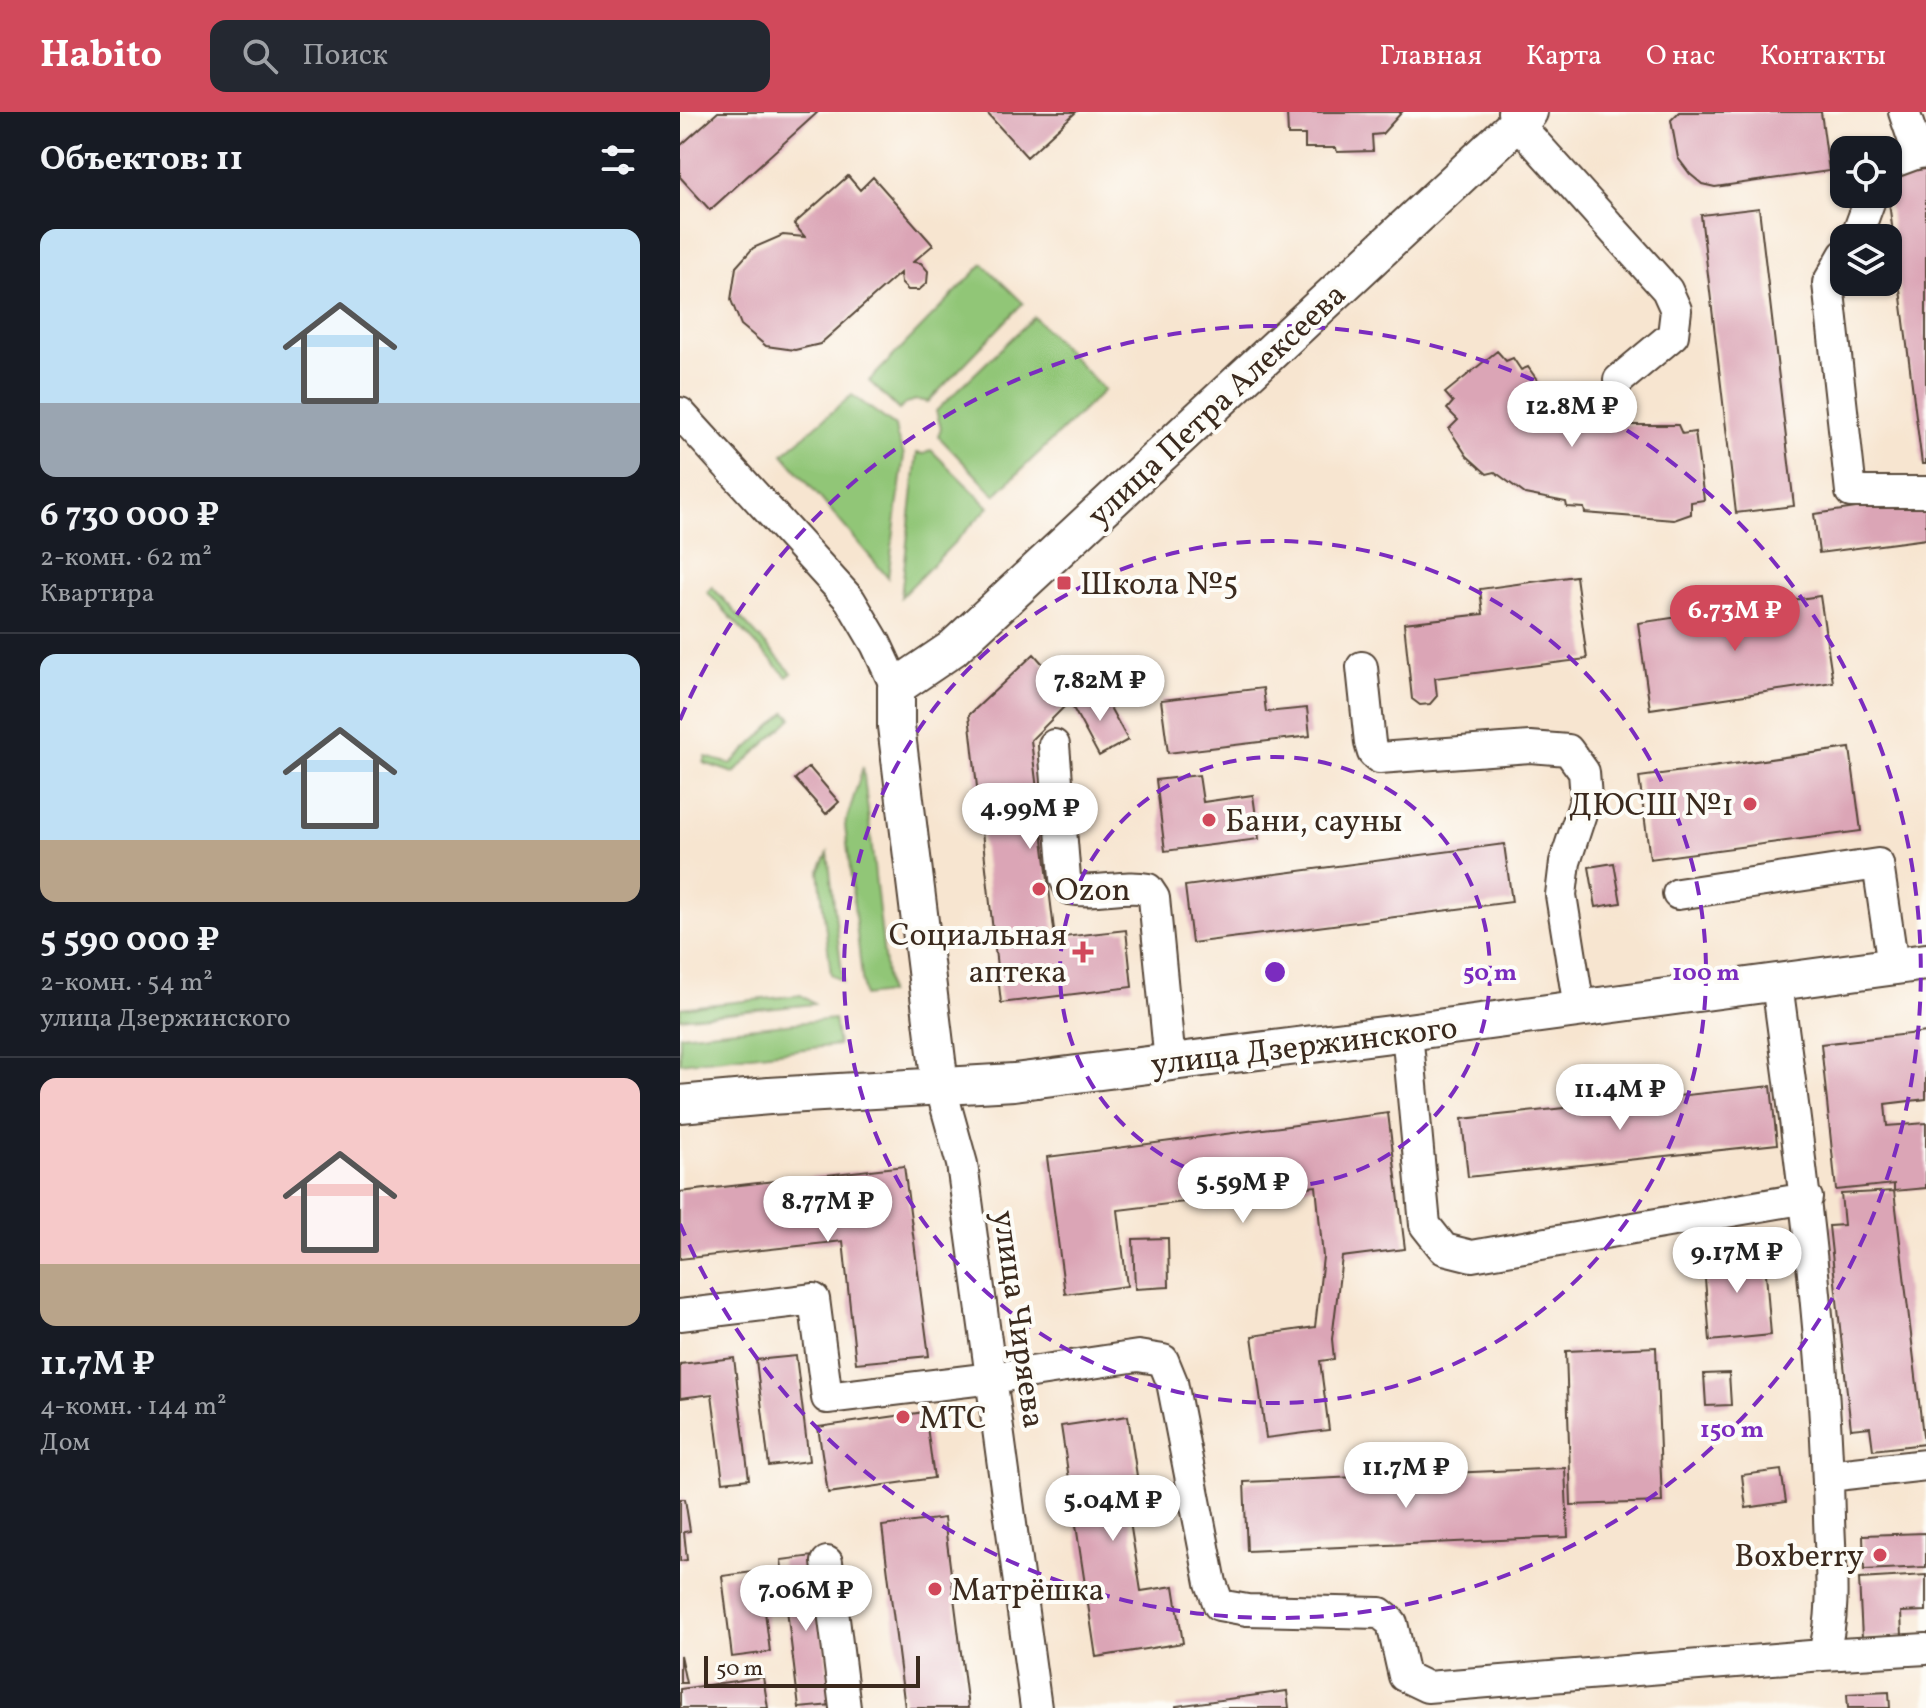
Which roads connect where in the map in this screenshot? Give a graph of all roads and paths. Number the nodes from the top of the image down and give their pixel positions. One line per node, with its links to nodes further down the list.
1 (1904, 112): 3 (street)
2 (1519, 116): 6 (street); 10 (main road, улица Петра Алексеева)
3 (1922, 152): 4 (street)
4 (1902, 159)
5 (1830, 280): 8 (street)
6 (1619, 380)
7 (680, 413): 10 (street)
8 (1926, 492)
9 (1362, 667): 15 (street)
10 (896, 687): 18 (main road)
11 (1054, 745): 17 (street)
12 (1678, 894): 13 (street)
13 (1909, 964): 14 (main road, улица Дзержинского)
14 (1777, 984): 15 (main road, улица Дзержинского); 20 (street)
15 (1579, 1008): 16 (main road, улица Дзержинского)
16 (1407, 1032): 17 (main road, улица Дзержинского); 20 (street)
17 (1170, 1063): 18 (main road, улица Дзержинского)
18 (940, 1085): 19 (main road, улица Дзержинского); 22 (street, улица Чиряева)
19 (680, 1104)
20 (1807, 1198): 24 (street)
21 (680, 1315): 22 (street)
22 (992, 1378): 27 (street); 29 (street, улица Чиряева)
23 (1926, 1465): 24 (street)
24 (1828, 1476): 27 (street)
25 (827, 1562): 28 (street)
26 (1926, 1649): 27 (street)
27 (1823, 1655)
28 (845, 1708)
29 (1036, 1708)

